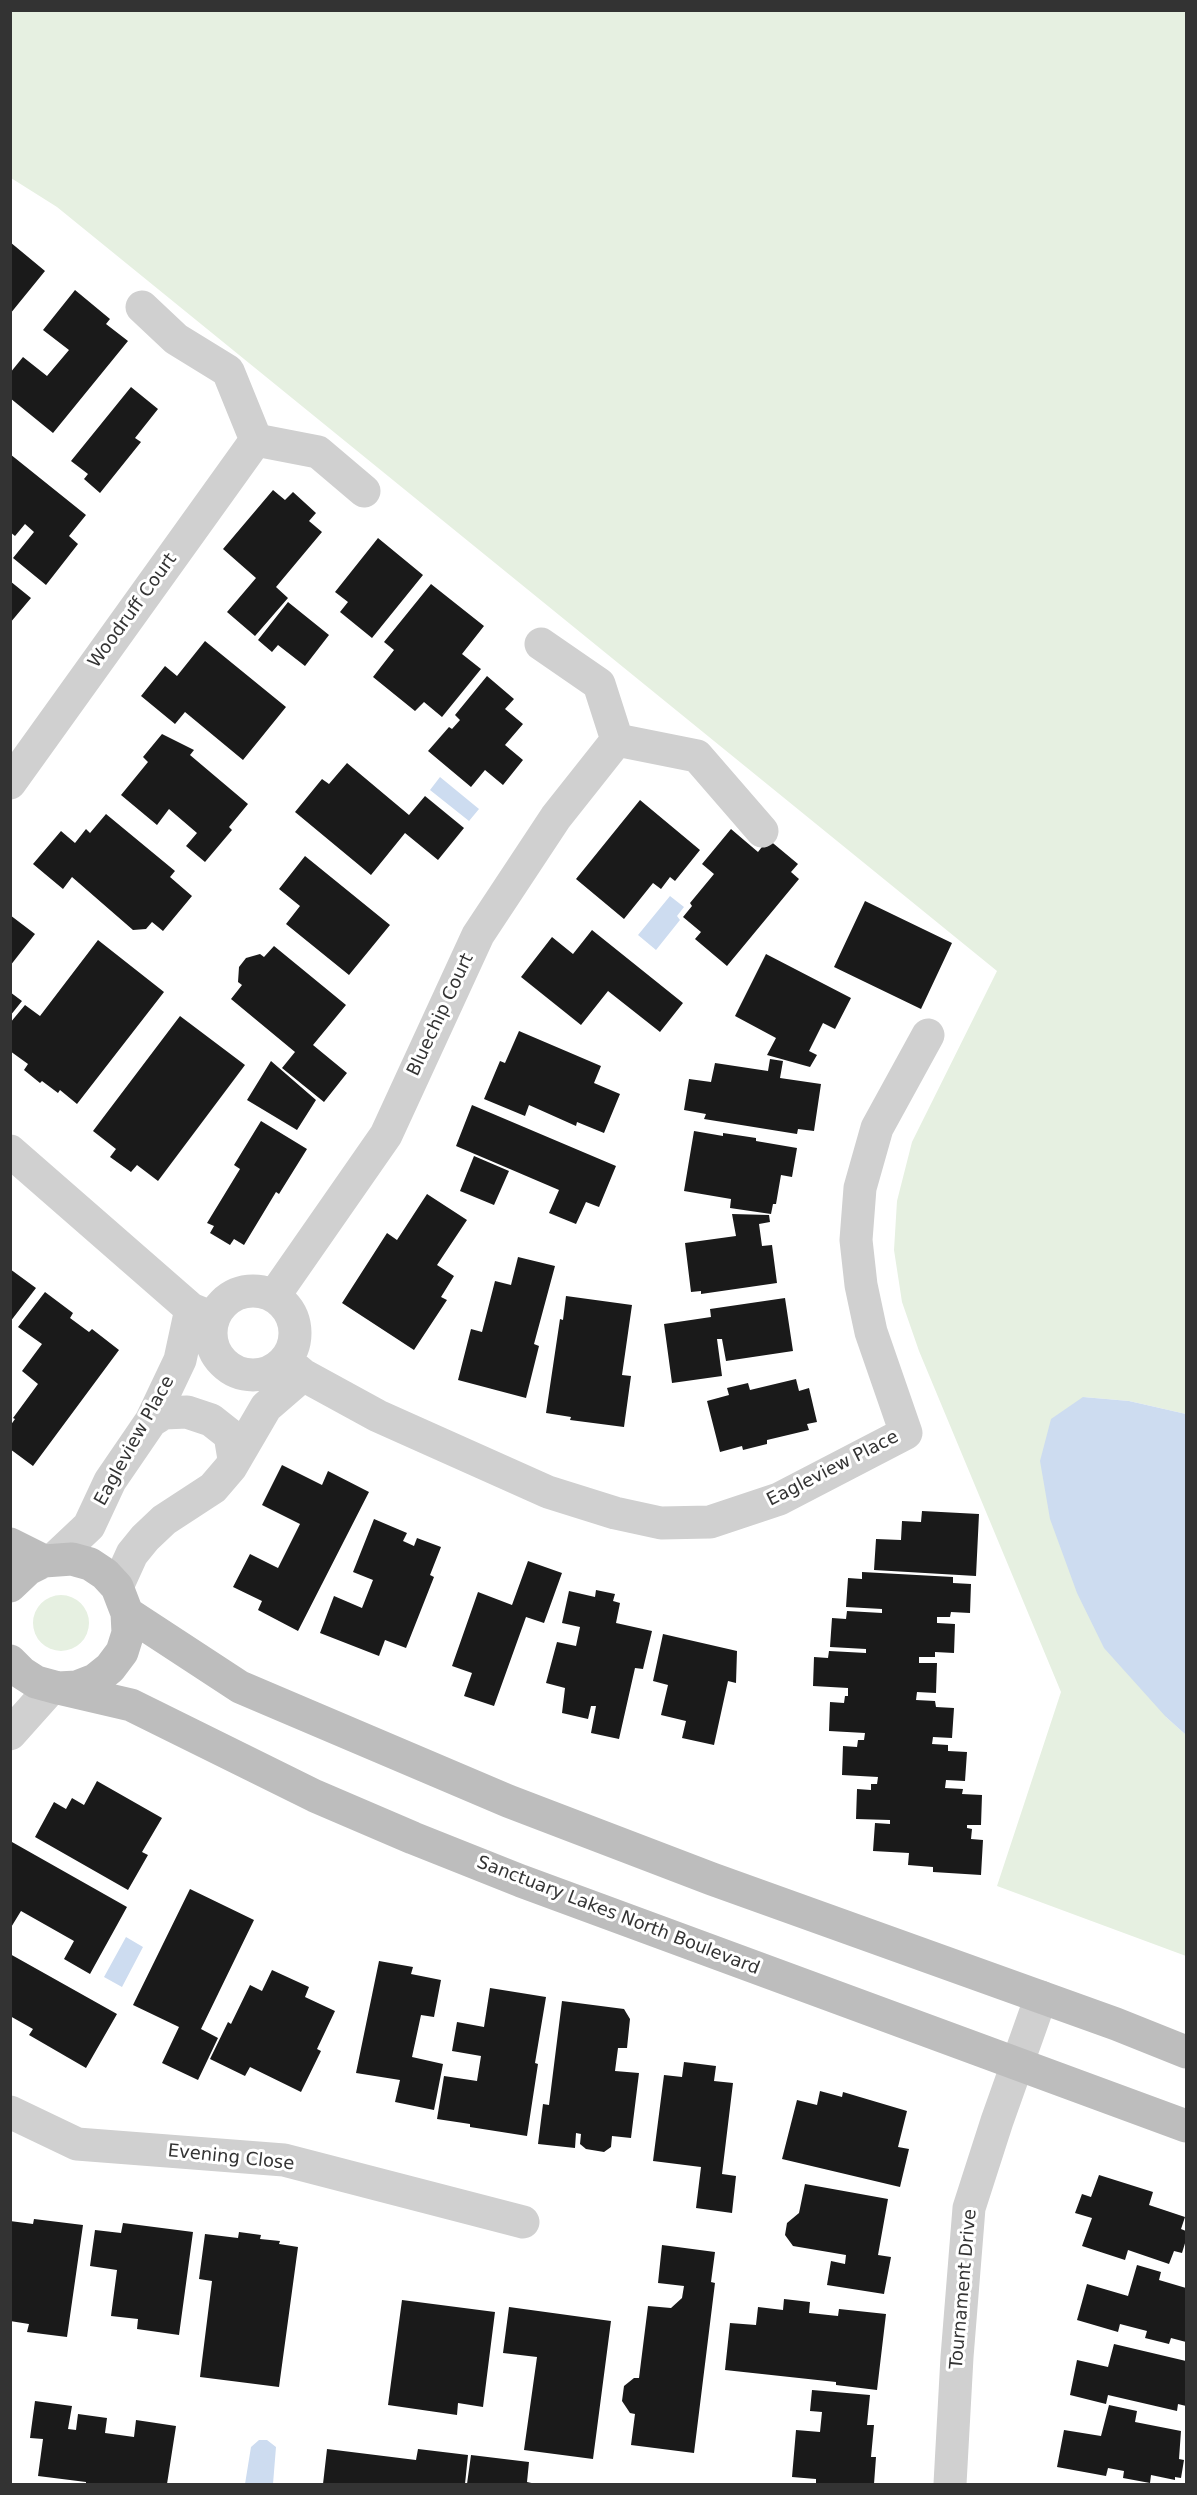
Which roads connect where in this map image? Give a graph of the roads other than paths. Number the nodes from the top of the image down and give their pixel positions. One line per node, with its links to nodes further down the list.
1 (142, 306): 2 (street)
2 (256, 440): 3 (street); 6 (street, Woodruff Court)
3 (364, 491)
4 (541, 644): 5 (street)
5 (618, 740): 7 (street); 10 (street, Bluechip Court)
6 (10, 783)
7 (762, 831)
8 (928, 1035): 12 (street, Eagleview Place)
9 (10, 1151): 11 (street)
10 (274, 1296): 11 (street); 12 (street)
11 (202, 1313): 12 (street); 13 (street, Eagleview Place)
12 (294, 1367): 14 (street)
13 (151, 1420): 14 (street); 16 (street, Eagleview Place)
14 (231, 1467): 18 (street)
15 (10, 1544): 16 (street)
16 (49, 1560): 17 (street); 18 (street)
17 (10, 1586)
18 (122, 1600): 20 (street); 22 (street)
19 (10, 1661): 20 (street, Sanctuary Lakes North Boulevard)
20 (55, 1688): 21 (street); 24 (street, Sanctuary Lakes North Boulevard)
21 (10, 1734)
22 (1041, 1997): 23 (street); 24 (street, Tournament Drive)
23 (1186, 2052)
24 (1018, 2062): 26 (street, Sanctuary Lakes North Boulevard); 28 (street, Tournament Drive)
25 (10, 2112): 27 (street, Evening Close)
26 (1186, 2126)
27 (523, 2222)
28 (950, 2484)

